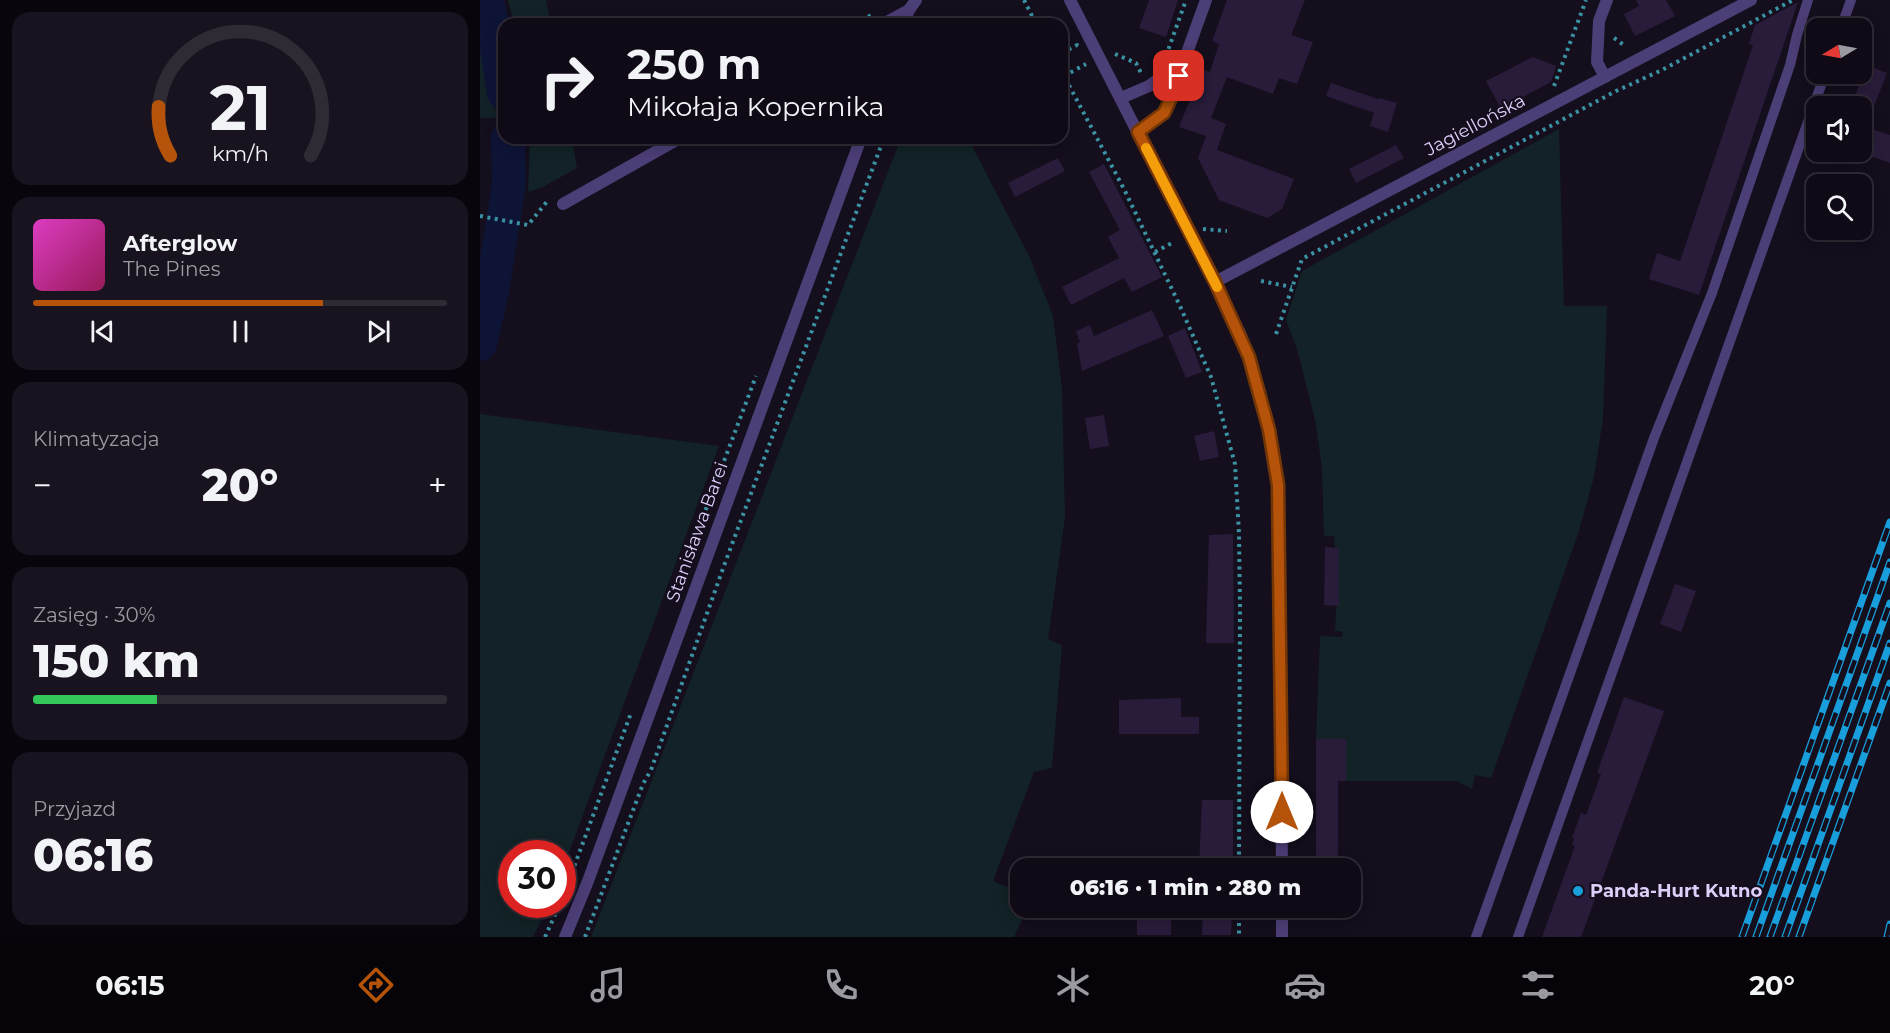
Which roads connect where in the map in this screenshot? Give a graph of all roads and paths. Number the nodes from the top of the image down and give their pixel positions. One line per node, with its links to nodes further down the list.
1 (1024, 0): 13 (path)
2 (1070, 0): 25 (street)
3 (1186, 0): 19 (path)
4 (1206, 0): 18 (street)
5 (1586, 0): 24 (path)
6 (1607, 0): 21 (street)
7 (1751, 0): 21 (street, Jagiellońska)
8 (1794, 0): 39 (path)
9 (1808, 0): 51 (lane)
10 (1851, 0): 14 (lane)
11 (912, 5): 12 (street)
12 (893, 18)
13 (1033, 18)
14 (1845, 18)
15 (1614, 32): 16 (path)
16 (1624, 45)
17 (1068, 50): 20 (path)
18 (1184, 61): 25 (street); 26 (street)
19 (1164, 62)
20 (1087, 64)
21 (1605, 77): 38 (street, Jagiellońska)
22 (1068, 83): 36 (path)
23 (1821, 84): 52 (lane)
24 (1553, 89)
25 (1120, 98): 26 (street)
26 (1138, 132): 38 (street)
27 (669, 144): 30 (street)
28 (859, 144): 47 (street, Stanisława Barei)
29 (882, 144): 48 (path)
30 (563, 204)
31 (480, 216): 32 (path)
32 (519, 223)
33 (1200, 229): 34 (path)
34 (1227, 231)
35 (1172, 243): 36 (path)
36 (1155, 252): 41 (path)
37 (1262, 281): 39 (path)
38 (1215, 282): 42 (street)
39 (1292, 287): 40 (path)
40 (1276, 334)
41 (1239, 858)
42 (1282, 858)
43 (554, 918): 46 (path)
44 (1239, 918): 49 (path)
45 (1282, 918): 50 (street)
46 (545, 937)
47 (565, 937)
48 (585, 937)
49 (1239, 937)
50 (1282, 937)
51 (1476, 937)
52 (1518, 937)

